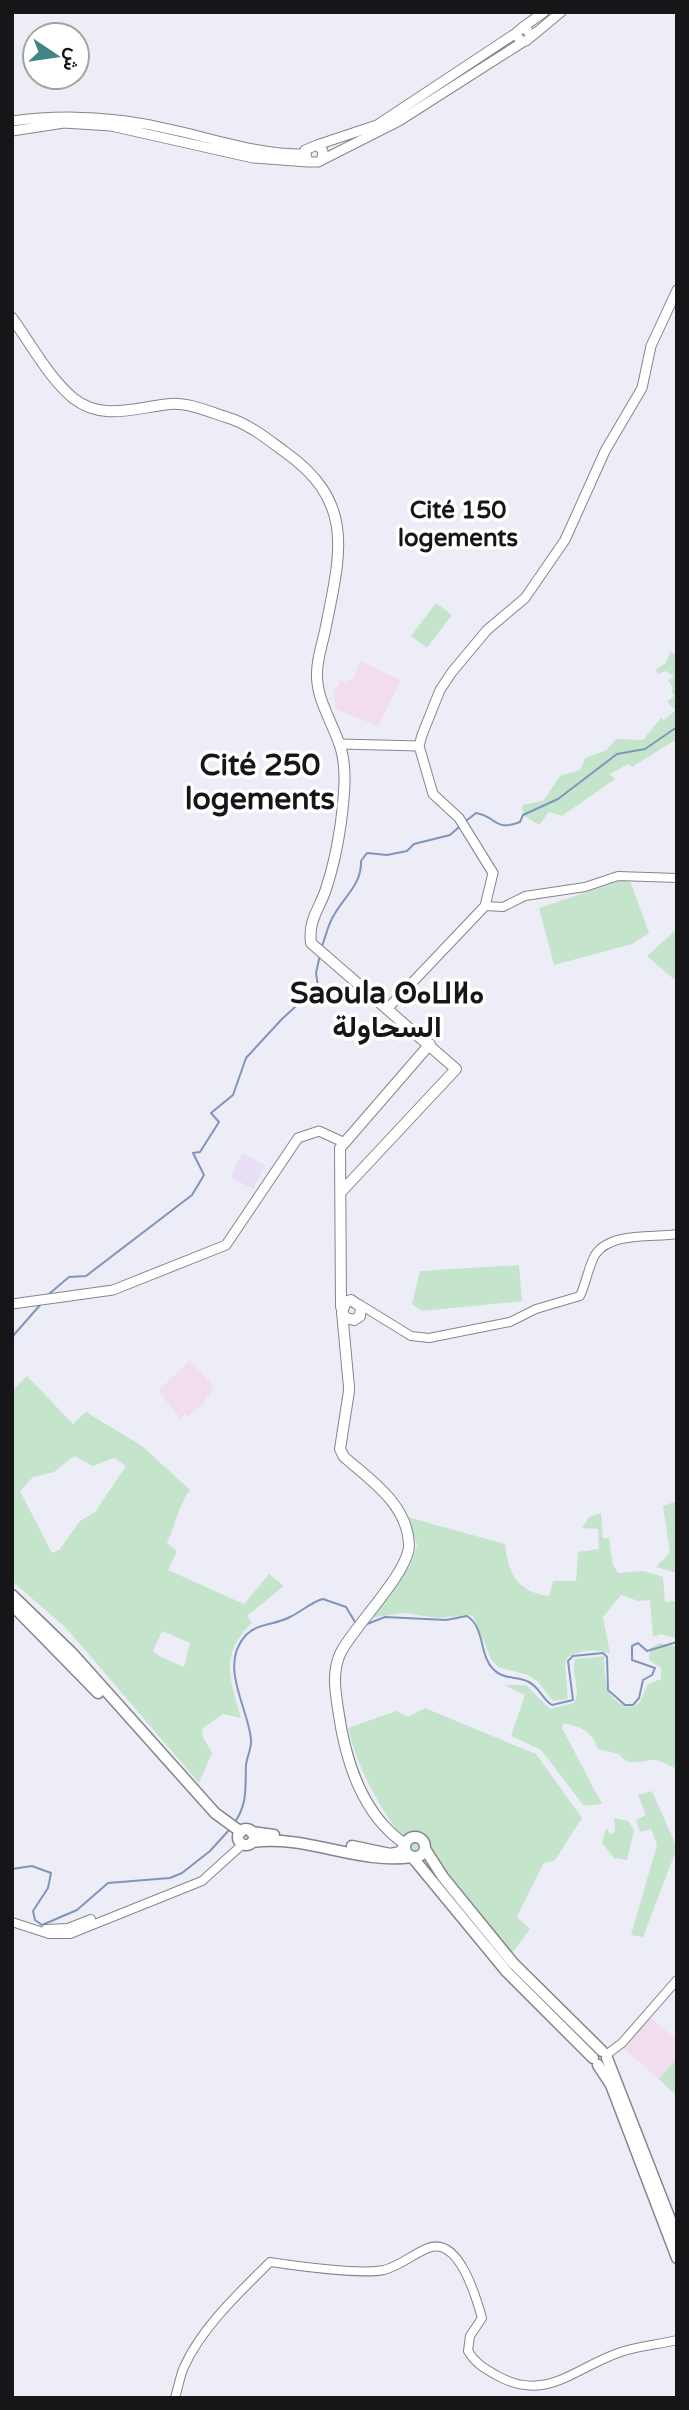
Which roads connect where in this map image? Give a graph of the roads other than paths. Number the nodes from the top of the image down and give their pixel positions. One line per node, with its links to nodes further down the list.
1 (544, 12): 3 (main road)
2 (561, 12): 3 (main road)
3 (521, 34): 7 (main road); 9 (main road)
4 (58, 120): 5 (main road); 6 (main road); 8 (main road)
5 (12, 121)
6 (12, 131)
7 (317, 145): 8 (main road); 9 (main road)
8 (306, 158): 9 (main road)
9 (322, 158)
10 (677, 290): 13 (main road)
11 (12, 318): 12 (main road)
12 (340, 744): 13 (main road); 16 (main road)
13 (419, 746): 15 (main road)
14 (677, 878): 15 (street)
15 (485, 906): 16 (main road)
16 (388, 1009): 17 (main road)
17 (430, 1045): 18 (main road); 19 (main road)
18 (343, 1142): 19 (main road); 23 (main road)
19 (341, 1192): 21 (main road)
20 (677, 1234): 25 (street)
21 (341, 1289): 22 (main road); 24 (main road)
22 (357, 1302): 24 (main road); 25 (street); 26 (main road)
23 (12, 1304)
24 (342, 1311): 26 (main road); 27 (main road)
25 (370, 1311): 26 (street)
26 (359, 1316): 27 (main road)
27 (346, 1353): 31 (main road)
28 (12, 1595): 30 (highway)
29 (12, 1605): 30 (highway)
30 (238, 1834): 31 (highway); 33 (highway); 34 (street)
31 (405, 1845): 32 (highway); 33 (highway)
32 (425, 1849): 33 (highway); 36 (highway)
33 (412, 1857): 36 (highway)
34 (12, 1919)
35 (677, 1980): 36 (street)
36 (601, 2057): 37 (highway); 38 (highway)
37 (677, 2236)
38 (677, 2259)
39 (677, 2340): 40 (street)
40 (175, 2398)

